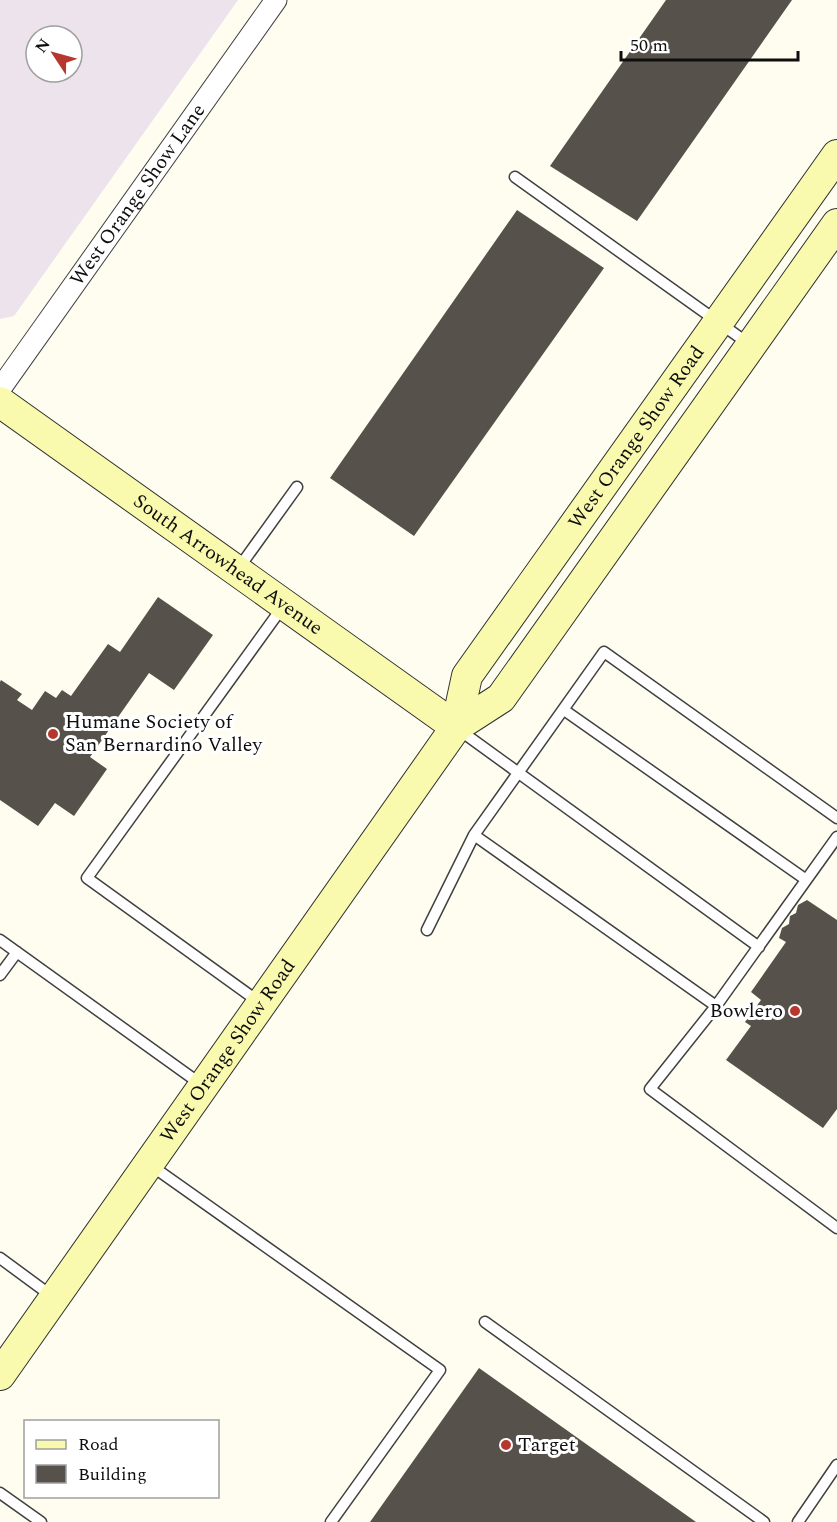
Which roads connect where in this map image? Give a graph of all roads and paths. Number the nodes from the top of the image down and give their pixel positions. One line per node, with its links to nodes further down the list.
1 (276, 0): 7 (street, West Orange Show Lane)
2 (837, 155): 5 (main road, West Orange Show Road)
3 (515, 177): 5 (lane)
4 (837, 224): 6 (main road, West Orange Show Road)
5 (718, 322): 6 (lane); 13 (main road, West Orange Show Road)
6 (751, 345): 13 (main road, West Orange Show Road)
7 (0, 388)
8 (0, 402): 10 (main road, South Arrowhead Avenue)
9 (297, 487): 10 (lane)
10 (236, 571): 11 (main road, South Arrowhead Avenue)
11 (284, 605): 13 (main road, South Arrowhead Avenue); 24 (lane)
12 (564, 710): 14 (lane); 15 (lane); 18 (lane)
13 (456, 727): 14 (lane); 24 (main road, West Orange Show Road)
14 (518, 772): 16 (lane); 21 (lane)
15 (837, 818)
16 (474, 835): 19 (lane); 25 (lane)
17 (837, 837): 18 (lane)
18 (806, 879): 21 (lane)
19 (427, 930)
20 (0, 940): 22 (lane)
21 (759, 947): 25 (lane)
22 (17, 952): 23 (lane); 26 (lane)
23 (0, 975)
24 (262, 1004): 26 (main road, West Orange Show Road)
25 (716, 1006): 28 (lane)
26 (203, 1086): 27 (main road, West Orange Show Road)
27 (149, 1164): 30 (main road, West Orange Show Road); 36 (lane)
28 (837, 1228)
29 (0, 1258): 30 (lane)
30 (54, 1298): 32 (main road, West Orange Show Road)
31 (485, 1322): 37 (lane)
32 (0, 1375)
33 (837, 1465): 38 (lane)
34 (0, 1493): 35 (lane)
35 (41, 1522)
36 (331, 1522)
37 (765, 1522)
38 (798, 1522)

